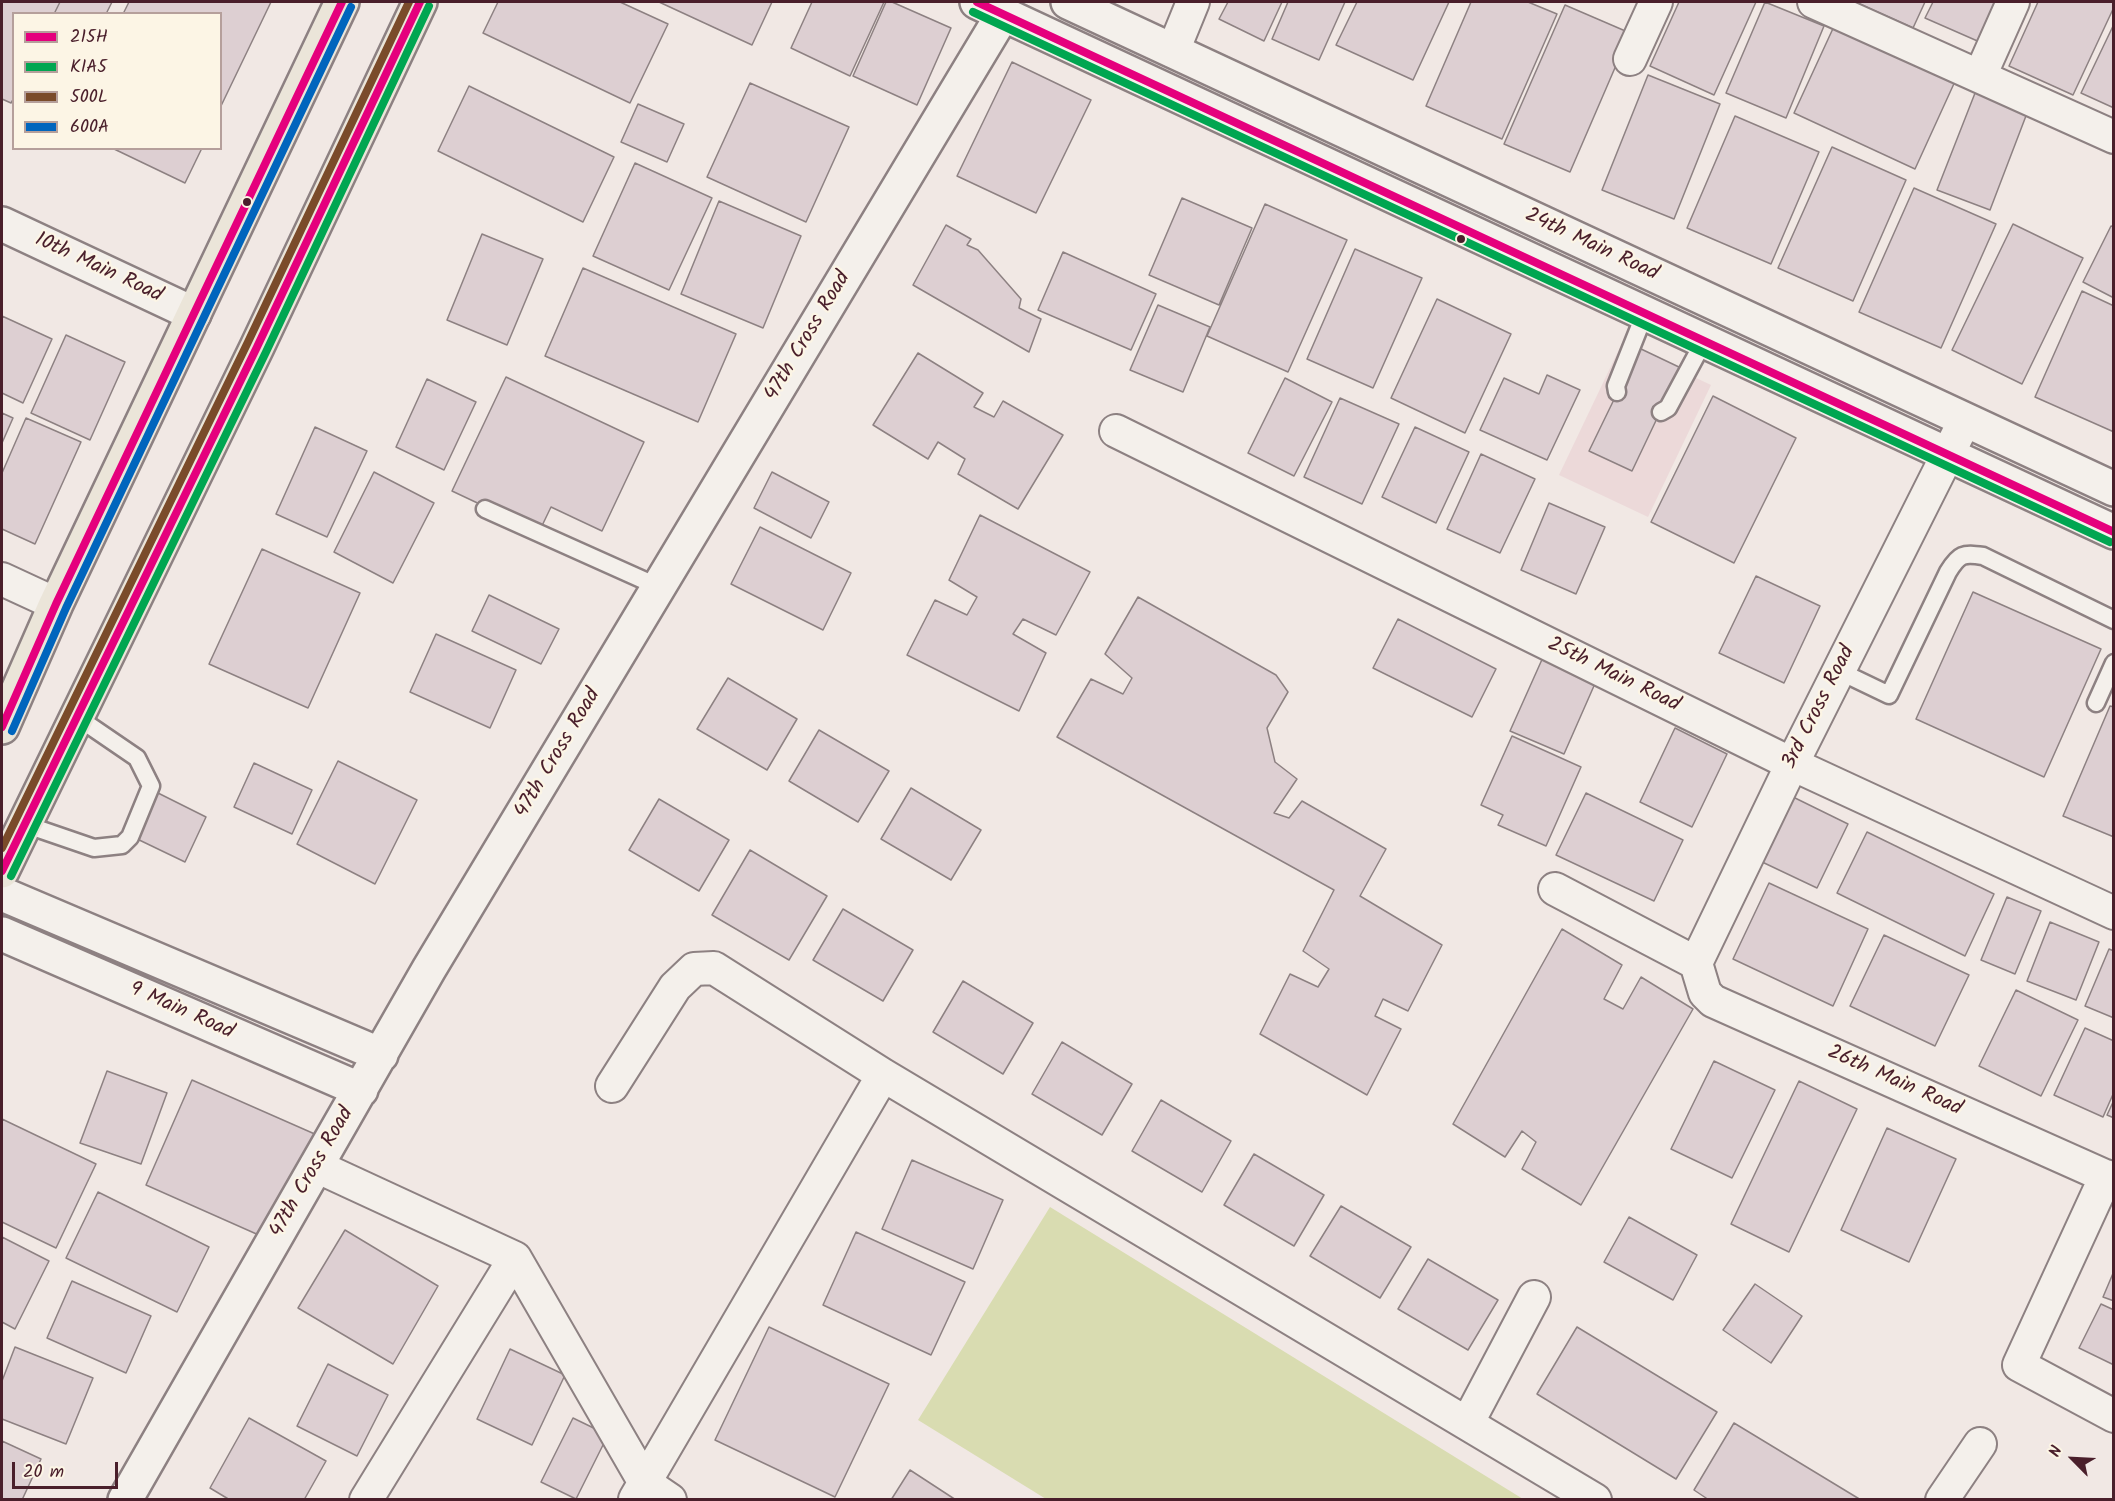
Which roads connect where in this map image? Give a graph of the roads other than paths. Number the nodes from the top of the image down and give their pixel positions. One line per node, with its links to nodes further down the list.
1 (342, 2): 15 (main road)
2 (420, 2): 32 (main road)
3 (1068, 2): 9 (street, 24th Main Road)
4 (1193, 2): 9 (street)
5 (1656, 2): 10 (street)
6 (1814, 2): 11 (street)
7 (2013, 2): 11 (street)
8 (990, 8): 14 (street, 24th Main Road); 26 (street, 47th Cross Road)
9 (1173, 51): 19 (street, 24th Main Road)
10 (1630, 59)
11 (1980, 76): 12 (street)
12 (2114, 137)
13 (2, 224): 15 (street, 10th Main Road)
14 (1645, 313): 16 (street, 24th Main Road); 17 (lane)
15 (194, 314): 27 (main road)
16 (1704, 341): 18 (lane); 21 (street, 24th Main Road)
17 (1617, 392)
18 (1661, 412)
19 (1965, 420): 21 (street, 3rd Cross Road); 22 (street, 24th Main Road)
20 (1116, 431): 34 (street, 25th Main Road)
21 (1948, 454): 24 (street, 24th Main Road); 30 (street, 3rd Cross Road)
22 (2114, 489)
23 (485, 509): 26 (lane)
24 (2114, 532)
25 (2, 579): 27 (street)
26 (659, 587): 42 (street, 47th Cross Road)
27 (56, 604): 33 (main road)
28 (2114, 620): 30 (lane)
29 (2114, 663): 31 (lane)
30 (1839, 671): 34 (street, 3rd Cross Road)
31 (2096, 703)
32 (76, 717): 35 (main road); 35 (lane)
33 (2, 727)
34 (1792, 764): 39 (street, 25th Main Road); 41 (street, 3rd Cross Road)
35 (24, 824): 36 (main road)
36 (2, 871)
37 (1555, 889): 41 (street)
38 (2, 894): 42 (street)
39 (2114, 913)
40 (2, 934): 45 (street, 9 Main Road)
41 (1696, 963): 47 (street, 26th Main Road)
42 (381, 1055): 45 (street, 47th Cross Road)
43 (883, 1075): 44 (street); 51 (street); 53 (street)
44 (612, 1086)
45 (361, 1090): 46 (street, 47th Cross Road)
46 (316, 1166): 48 (street); 54 (street, 47th Cross Road)
47 (2110, 1178): 50 (street)
48 (515, 1258): 53 (street); 55 (street)
49 (1534, 1297): 51 (street)
50 (2114, 1416)
51 (1468, 1422): 56 (street)
52 (1980, 1444): 57 (street)
53 (650, 1494)
54 (125, 1500)
55 (366, 1500)
56 (1595, 1500)
57 (1942, 1500)

